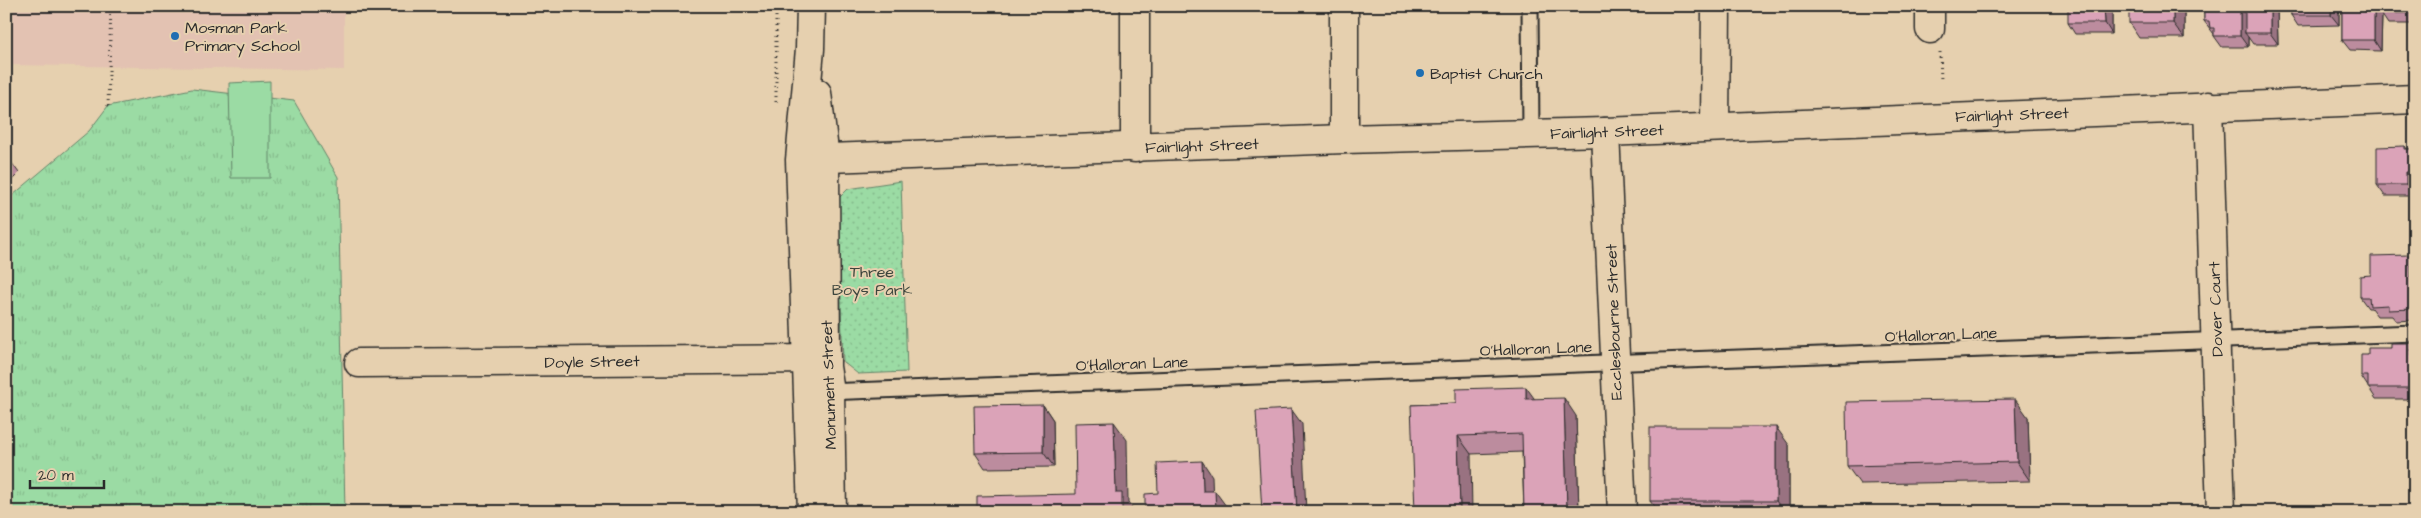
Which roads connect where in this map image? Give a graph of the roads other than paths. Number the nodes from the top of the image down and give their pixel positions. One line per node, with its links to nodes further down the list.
1 (811, 6): 13 (street, Monument Street)
2 (1135, 6): 12 (street)
3 (1344, 6): 11 (street)
4 (1530, 6): 10 (lane)
5 (1716, 6): 8 (street)
6 (2415, 99): 7 (street, Fairlight Street)
7 (2208, 106): 8 (street, Fairlight Street); 15 (street, Dover Court)
8 (1715, 127): 9 (street, Fairlight Street)
9 (1605, 132): 10 (street, Fairlight Street); 18 (street, Ecclesbourne Street)
10 (1530, 134): 11 (street, Fairlight Street)
11 (1344, 139): 12 (street, Fairlight Street)
12 (1135, 148): 13 (street, Fairlight Street)
13 (812, 159): 16 (street, Monument Street)
14 (2415, 333): 15 (lane, O'Halloran Lane)
15 (2216, 342): 18 (lane, O'Halloran Lane); 23 (street, Dover Court)
16 (817, 359): 17 (street, Doyle Street); 19 (street, Monument Street)
17 (359, 363)
18 (1615, 363): 19 (lane, O'Halloran Lane); 22 (street, Ecclesbourne Street)
19 (820, 392): 20 (street, Monument Street); 21 (street, Monument Street)
20 (812, 512)
21 (832, 512)
22 (1622, 512)
23 (2221, 512)

